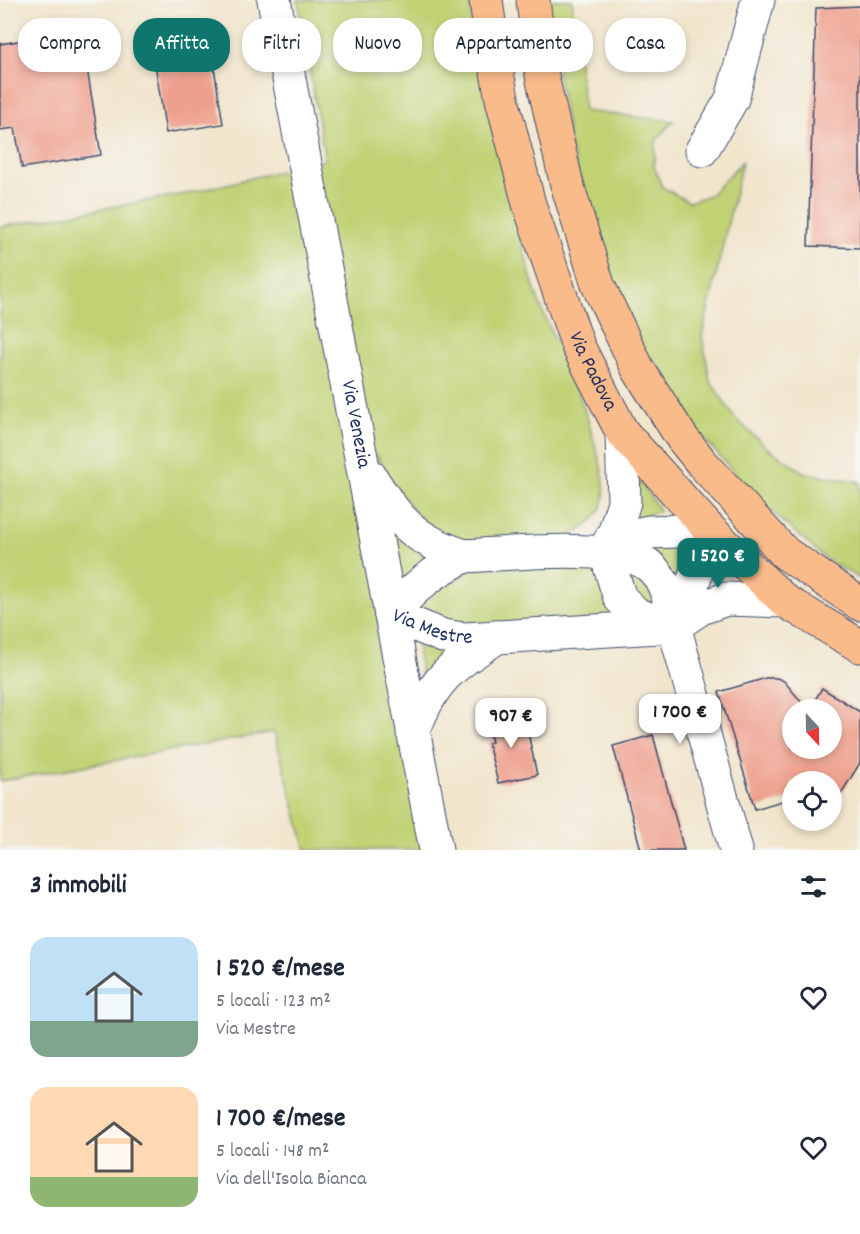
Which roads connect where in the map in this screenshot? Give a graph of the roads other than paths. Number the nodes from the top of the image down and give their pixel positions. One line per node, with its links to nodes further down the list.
1 (274, 0): 7 (street, Via Venezia)
2 (486, 0): 6 (main road, Via Padova)
3 (533, 0): 8 (main road, Via Padova)
4 (758, 0): 5 (street)
5 (702, 150)
6 (622, 432): 9 (main road, Via Padova); 10 (street)
7 (362, 464): 11 (street, Via Mestre); 14 (street, Via Venezia)
8 (740, 503): 9 (main road); 13 (main road, Via Padova)
9 (710, 530): 10 (street, Via Mestre); 12 (main road, Via Padova); 15 (street)
10 (605, 551): 11 (street, Via Mestre); 15 (street); 15 (street, Via Mestre)
11 (465, 556): 14 (street, Via Mestre)
12 (785, 601): 15 (street); 17 (main road, Via Padova)
13 (860, 604)
14 (391, 615): 16 (street, Via Mestre); 18 (street, Via Venezia)
15 (674, 626): 16 (street, Via Mestre); 20 (street)
16 (497, 637): 18 (street, Via Mestre)
17 (860, 646)
18 (413, 733): 19 (street, Via Venezia)
19 (436, 850)
20 (736, 850)

